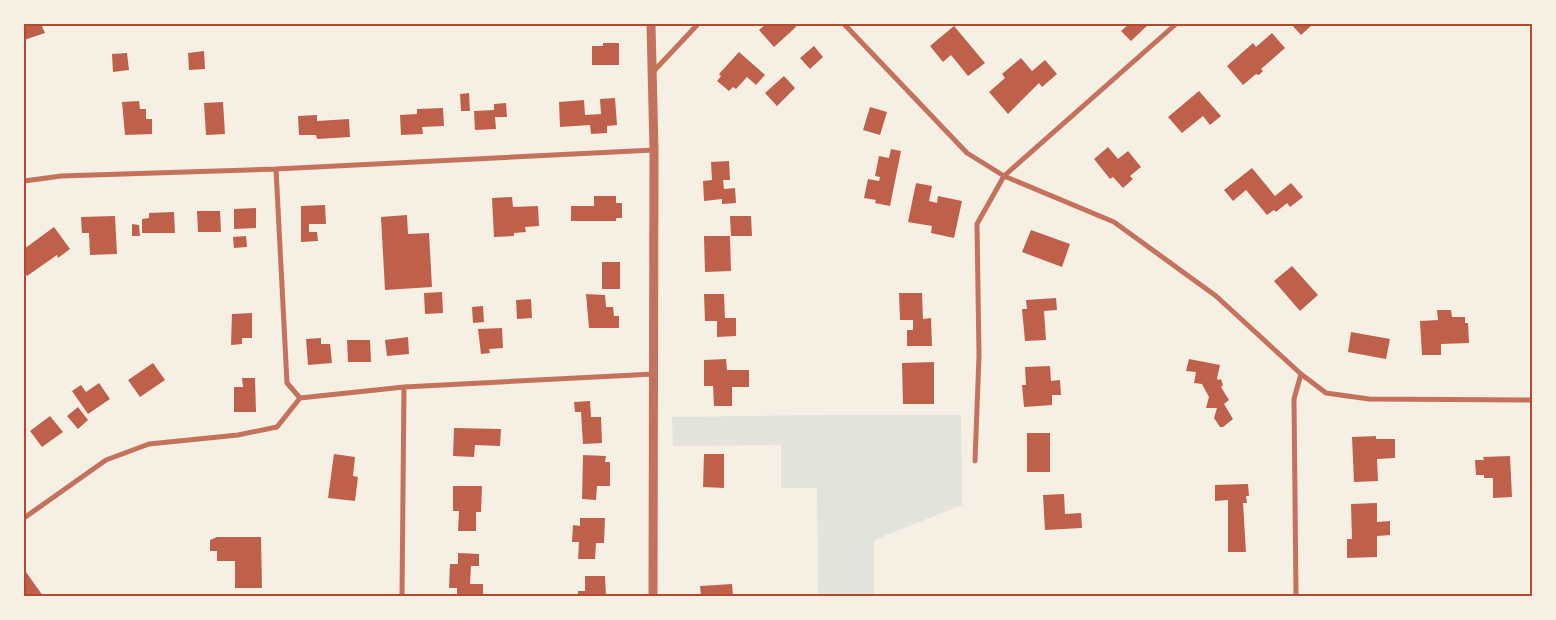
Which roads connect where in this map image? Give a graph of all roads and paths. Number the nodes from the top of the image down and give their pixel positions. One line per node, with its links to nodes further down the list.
1 (651, 24): 5 (street)
2 (698, 24): 5 (street)
3 (844, 24): 8 (street)
4 (1176, 24): 8 (street)
5 (652, 73): 6 (street)
6 (654, 150): 7 (street); 10 (street)
7 (276, 169): 9 (street); 13 (street)
8 (1004, 176): 11 (street); 15 (street)
9 (24, 181)
10 (654, 374): 12 (street); 18 (street)
11 (1302, 374): 14 (street); 19 (street)
12 (404, 386): 13 (street); 17 (street)
13 (300, 398): 16 (street)
14 (1532, 400)
15 (975, 461)
16 (24, 518)
17 (402, 596)
18 (653, 596)
19 (1296, 596)

